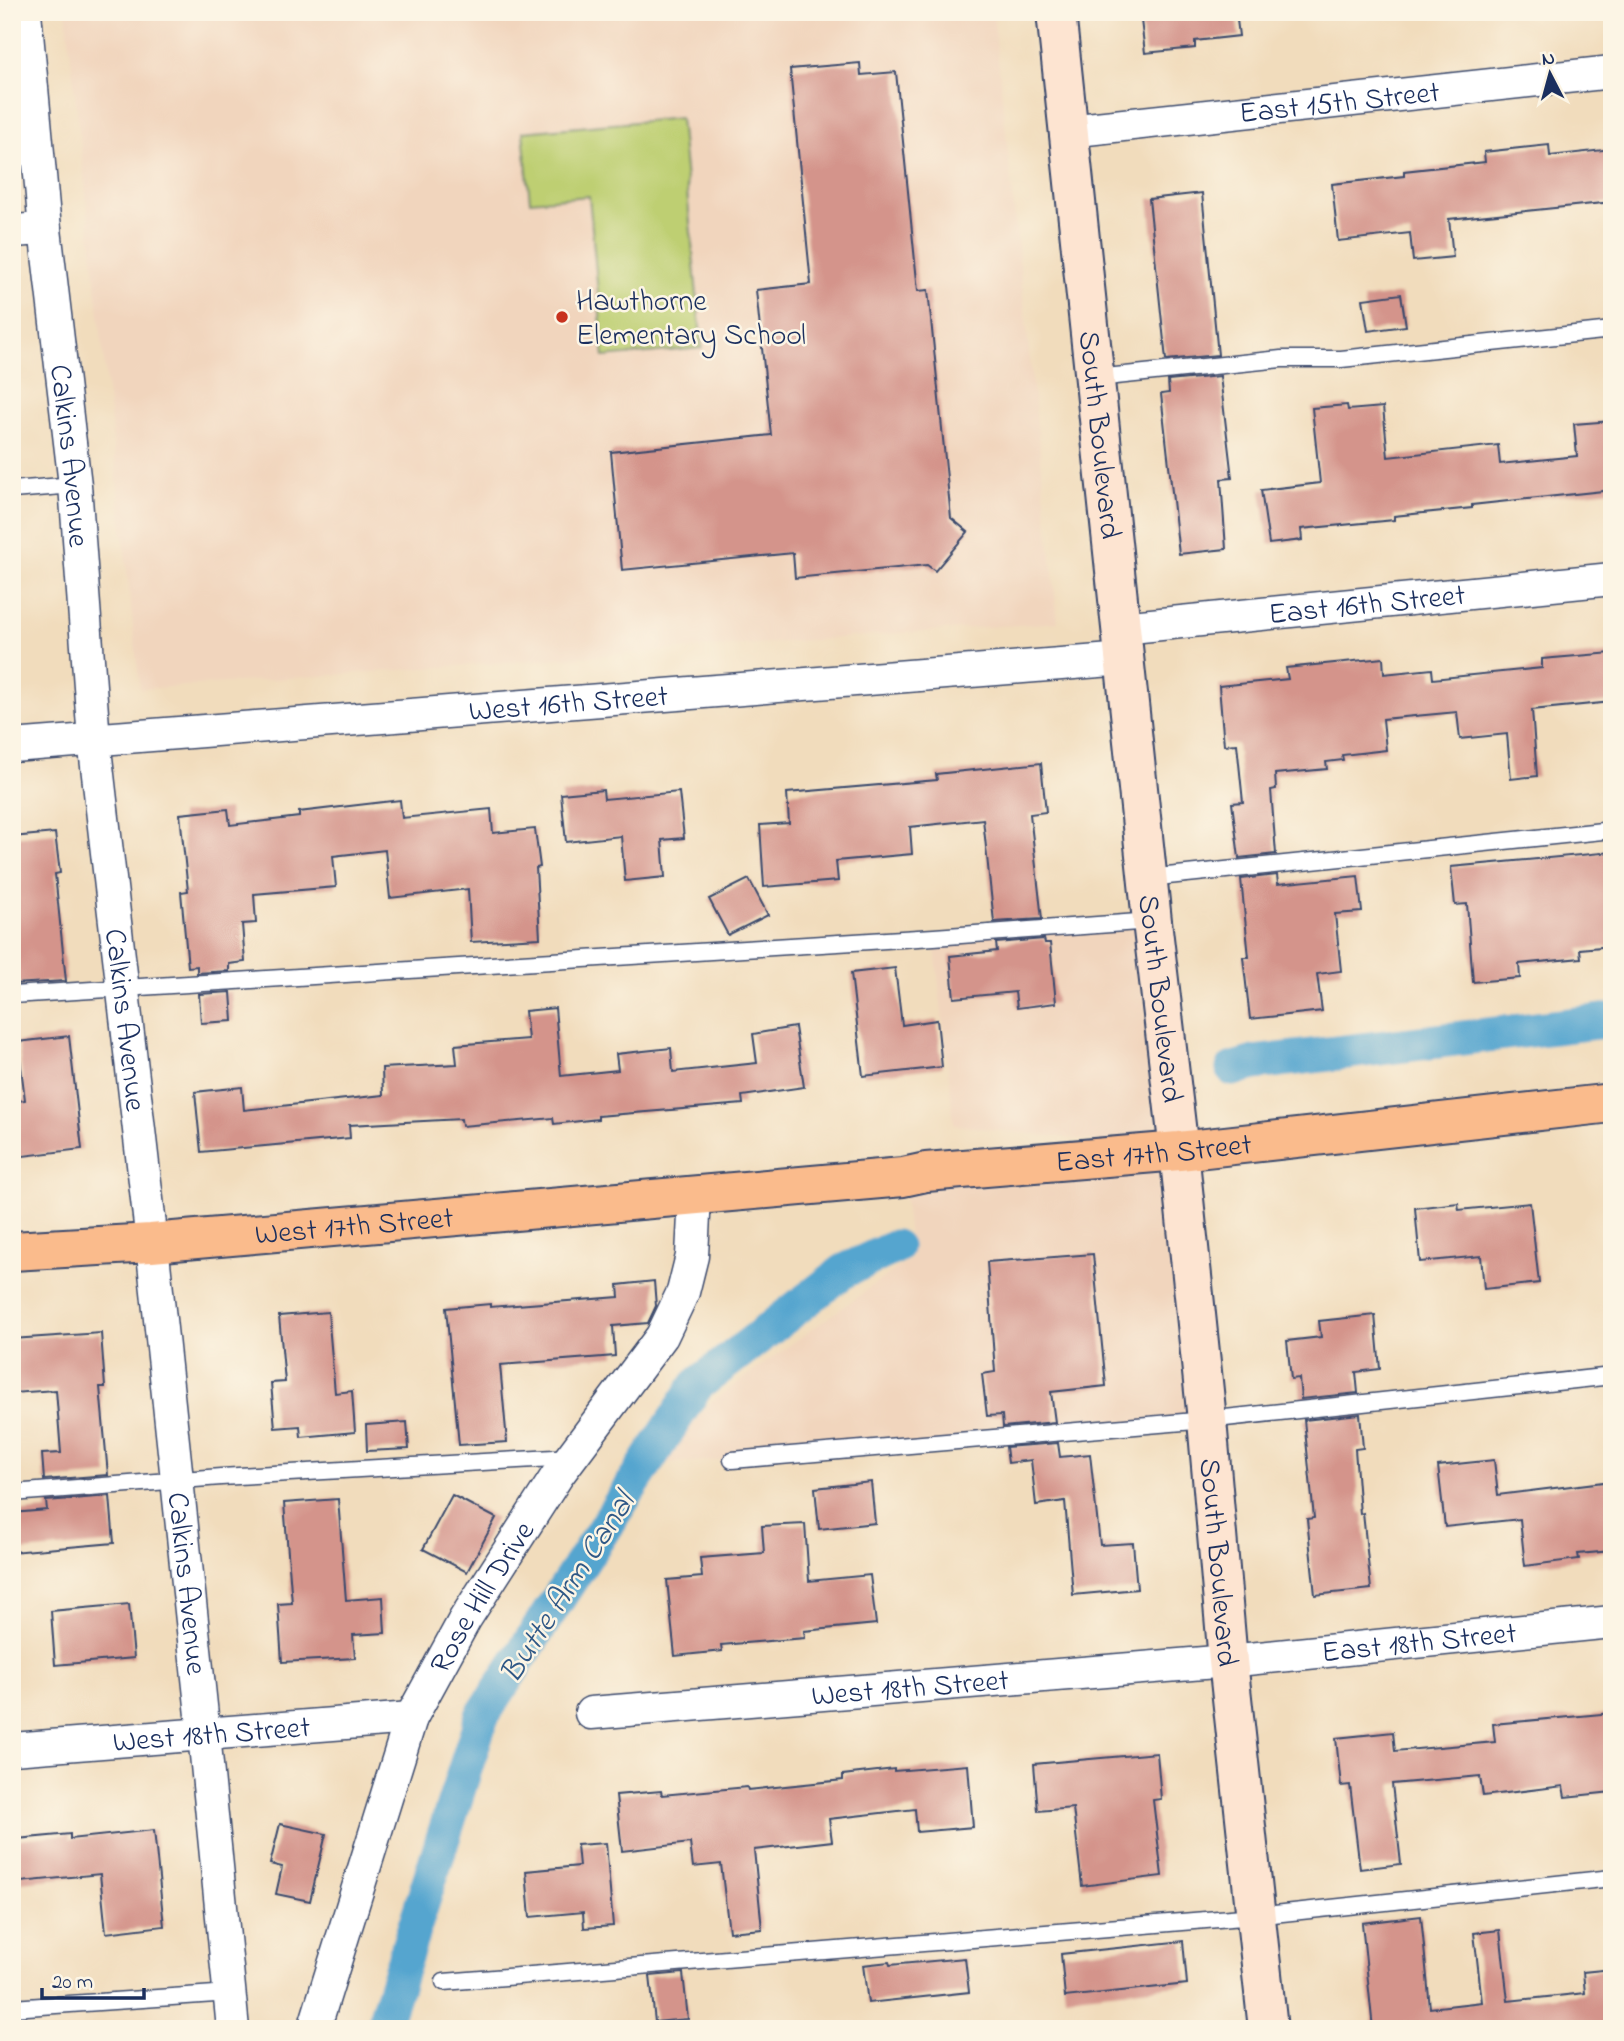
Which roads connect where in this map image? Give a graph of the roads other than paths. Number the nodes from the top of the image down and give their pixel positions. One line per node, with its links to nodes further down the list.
1 (25, 12): 5 (street, Calkins Avenue)
2 (1056, 12): 4 (street, South Boulevard)
3 (1612, 72): 4 (street, East 15th Street)
4 (1068, 131): 8 (street, South Boulevard)
5 (45, 229): 6 (street); 9 (street, Calkins Avenue)
6 (12, 231)
7 (1612, 330): 8 (lane)
8 (1096, 378): 12 (street, South Boulevard)
9 (75, 485): 10 (lane); 13 (street, Calkins Avenue)
10 (12, 490)
11 (1612, 579): 12 (street, East 16th Street)
12 (1123, 643): 13 (street, West 16th Street); 16 (street, South Boulevard)
13 (94, 740): 14 (street, West 16th Street); 18 (street, Calkins Avenue)
14 (12, 746)
15 (1612, 830): 16 (lane)
16 (1148, 878): 17 (street, South Boulevard)
17 (1152, 921): 18 (lane); 21 (street, South Boulevard)
18 (123, 987): 19 (lane); 23 (street, Calkins Avenue)
19 (12, 995)
20 (1612, 1103): 21 (main road, East 17th Street)
21 (1179, 1150): 22 (main road, East 17th Street); 26 (street, South Boulevard)
22 (695, 1195): 23 (main road, West 17th Street); 27 (street, Rose Hill Drive)
23 (151, 1243): 24 (main road, West 17th Street); 29 (street, Calkins Avenue)
24 (12, 1251)
25 (1612, 1376): 26 (lane)
26 (1207, 1420): 28 (lane); 32 (street, South Boulevard)
27 (572, 1457): 29 (lane); 34 (street, Rose Hill Drive)
28 (732, 1460)
29 (177, 1480): 30 (lane); 35 (street, Calkins Avenue)
30 (12, 1493)
31 (1612, 1622): 32 (street, East 18th Street)
32 (1228, 1661): 33 (street, West 18th Street); 38 (street, South Boulevard)
33 (591, 1713)
34 (411, 1718): 35 (street, West 18th Street); 43 (street, Rose Hill Drive)
35 (204, 1734): 36 (street, West 18th Street); 40 (street, Calkins Avenue)
36 (12, 1749)
37 (1612, 1878): 38 (lane)
38 (1255, 1916): 39 (lane); 44 (street, South Boulevard)
39 (444, 1982)
40 (230, 1993): 41 (lane); 42 (street, Calkins Avenue)
41 (12, 2008)
42 (233, 2029)
43 (314, 2029)
44 (1268, 2029)

